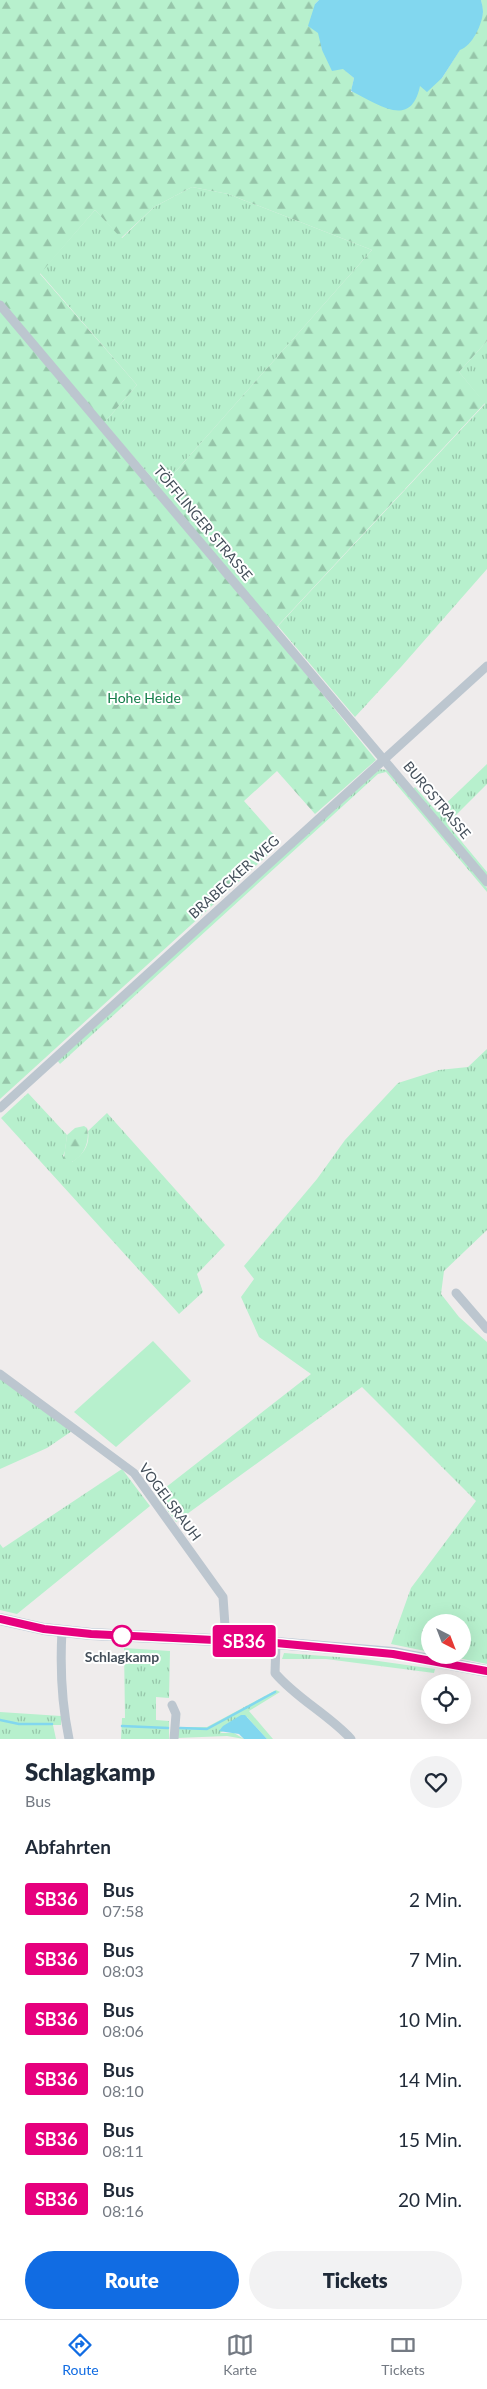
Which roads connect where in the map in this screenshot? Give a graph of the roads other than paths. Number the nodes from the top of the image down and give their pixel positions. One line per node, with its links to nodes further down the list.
1 (0, 305): 3 (street, TÖFFLINGER STRASSE)
2 (487, 666): 3 (street, BRABECKER WEG)
3 (384, 759): 4 (street, BURGSTRASSE); 5 (street, BRABECKER WEG)
4 (487, 882)
5 (0, 1108)
6 (456, 1293): 7 (street)
7 (487, 1330)
8 (0, 1374): 11 (street, VOGELSRAUH)
9 (0, 1619): 10 (main road)
10 (62, 1631): 11 (main road); 15 (street)
11 (226, 1640): 12 (main road)
12 (276, 1643): 13 (main road); 17 (street)
13 (487, 1671)
14 (172, 1705): 16 (street)
15 (69, 1739)
16 (174, 1739)
17 (352, 1739)

